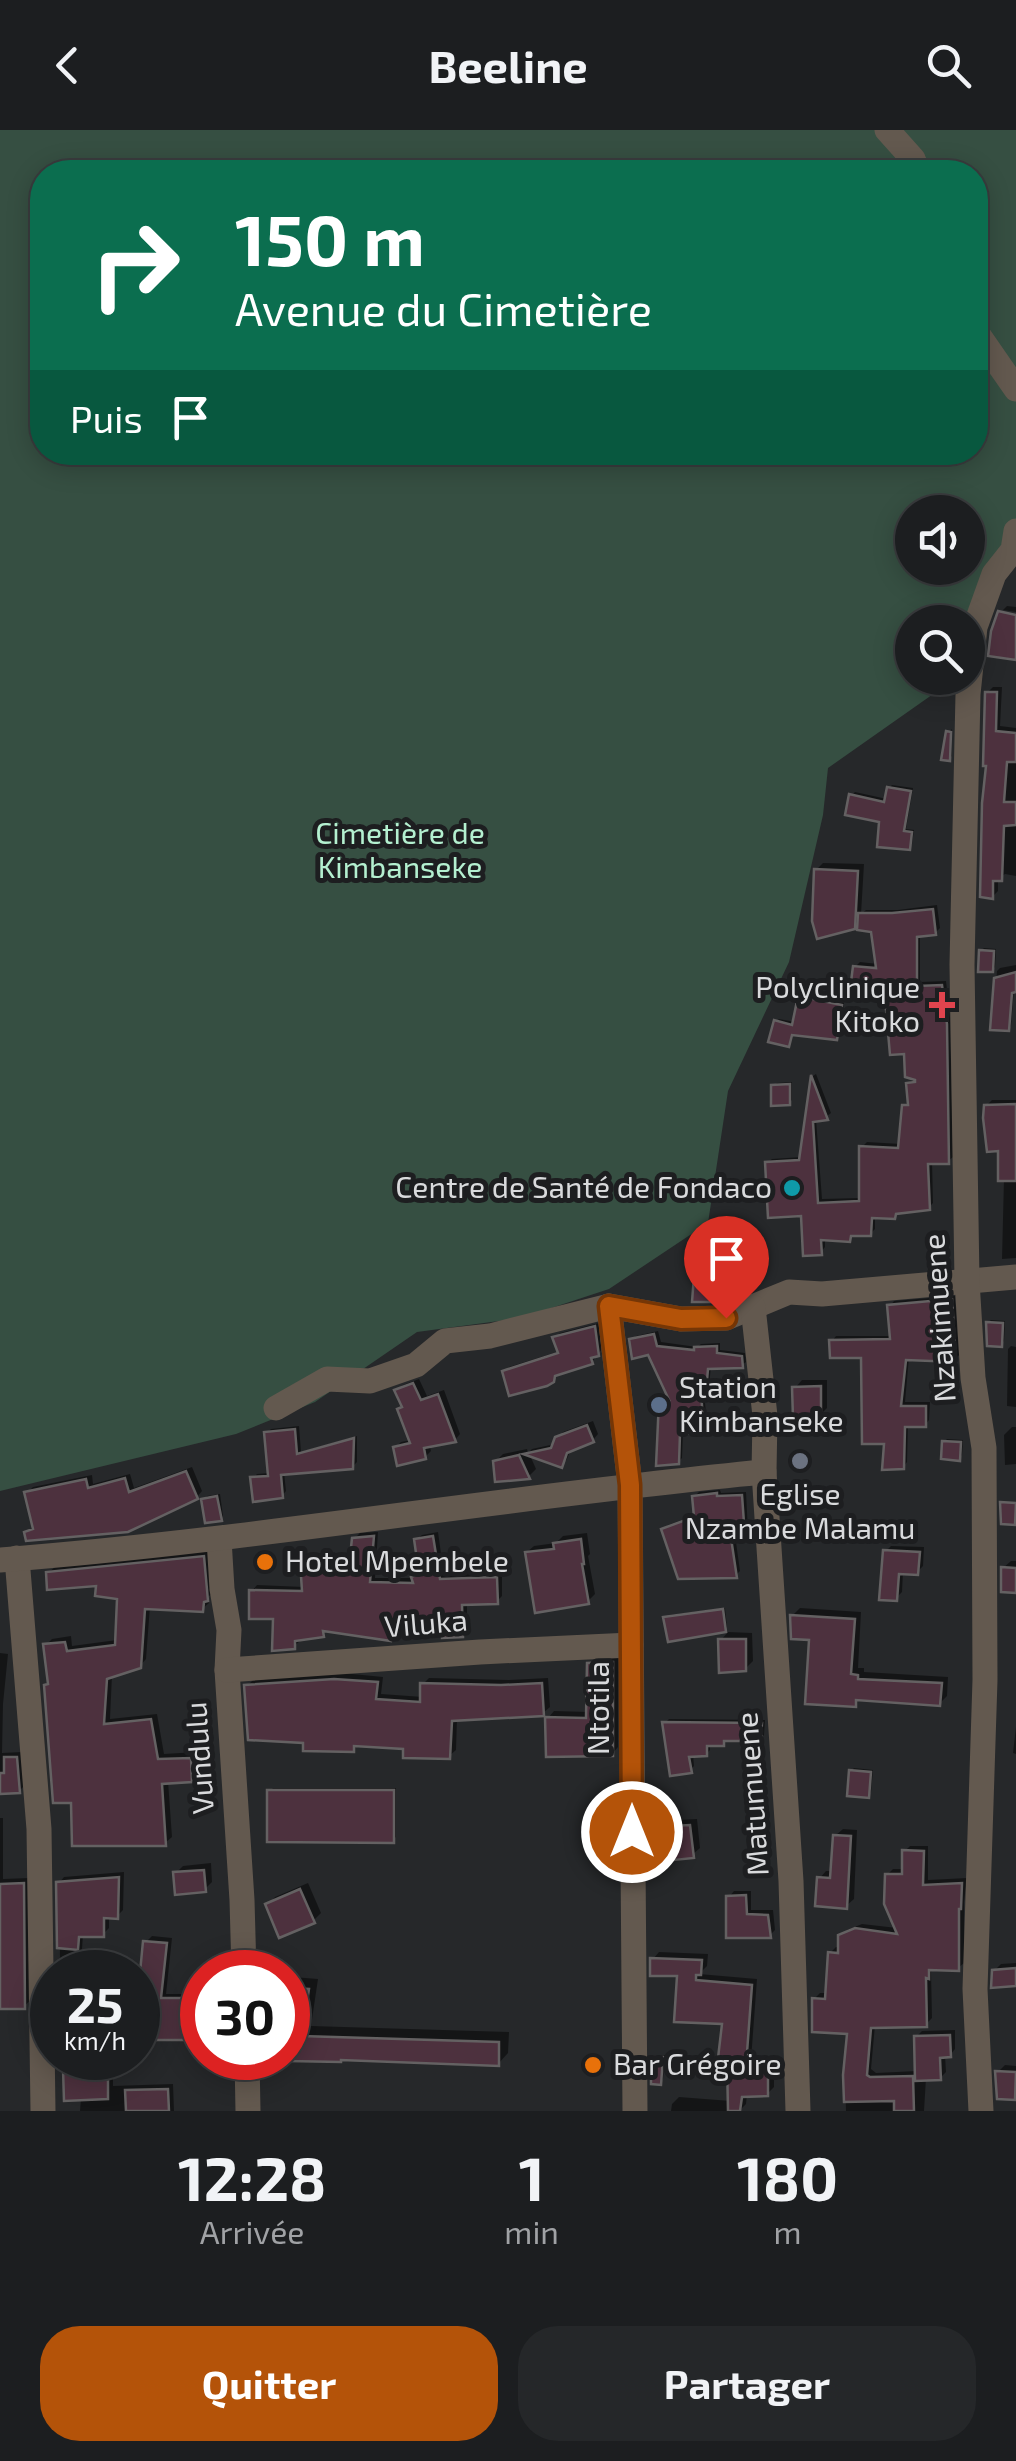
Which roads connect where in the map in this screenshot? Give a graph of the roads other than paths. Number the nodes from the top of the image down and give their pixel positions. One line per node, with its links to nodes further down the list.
1 (887, 130): 2 (street)
2 (913, 160)
3 (988, 348): 4 (street)
4 (1016, 388)
5 (1016, 530): 7 (street, Nzakimuene)
6 (1016, 1277): 7 (street)
7 (967, 1281): 9 (street); 23 (street, Nzakimuene)
8 (609, 1306): 9 (street); 10 (street); 12 (street, Ntotila)
9 (754, 1307): 11 (street, Matumuene)
10 (276, 1408)
11 (764, 1472): 12 (street); 22 (street, Matumuene)
12 (630, 1485): 13 (street); 15 (street, Ntotila)
13 (219, 1539): 14 (street); 16 (street, Vundulu)
14 (9, 1559): 19 (street)
15 (631, 1644): 16 (street, Viluka); 21 (street, Ntotila)
16 (227, 1670): 17 (street, Vundulu)
17 (243, 1950)
18 (247, 2080): 20 (street)
19 (43, 2111)
20 (248, 2111)
21 (635, 2111)
22 (798, 2111)
23 (981, 2111)

